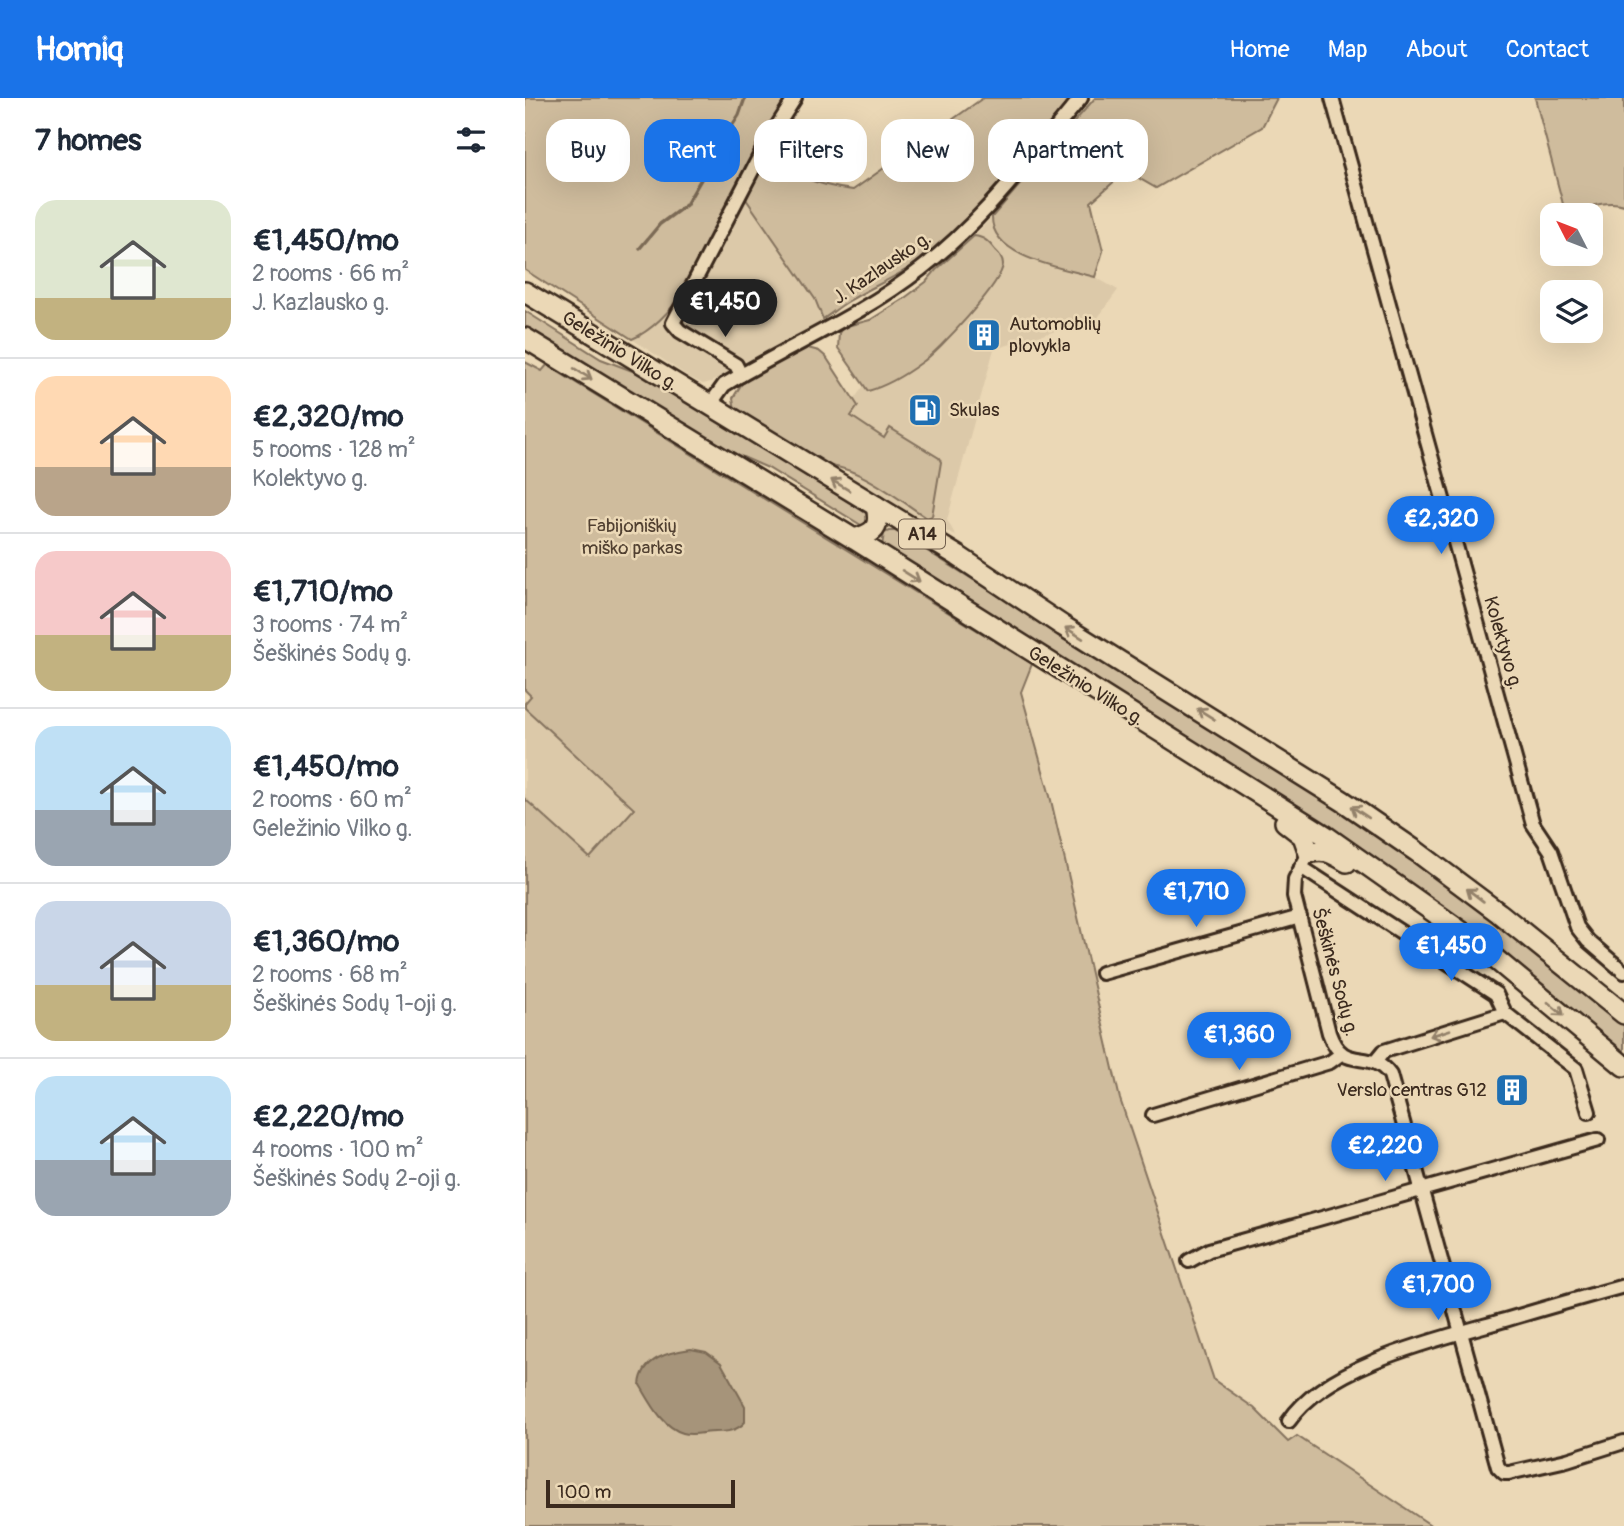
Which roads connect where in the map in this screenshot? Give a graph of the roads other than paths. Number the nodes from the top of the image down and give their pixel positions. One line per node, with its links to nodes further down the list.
1 (795, 98): 6 (street)
2 (1081, 98): 6 (street, J. Kazlausko g.)
3 (1332, 98): 14 (street, Kolektyvo g.)
4 (525, 292): 7 (highway, Geležinio Vilko g. / A14)
5 (525, 338): 9 (highway, Geležinio Vilko g. / A14, one-way to 9)
6 (741, 374): 7 (street, J. Kazlausko g.)
7 (709, 406): 8 (highway, Geležinio Vilko g. / A14, one-way to 7)
8 (876, 506): 9 (highway); 17 (highway, Geležinio Vilko g. / A14, one-way to 8)
9 (853, 539): 10 (highway, Geležinio Vilko g. / A14, one-way to 10)
10 (1236, 780): 11 (highway); 12 (highway, Geležinio Vilko g. / A14)
11 (1305, 860): 12 (highway); 13 (street, Šeškinės Sodų g.); 16 (street)
12 (1403, 891): 20 (highway, Geležinio Vilko g. / A14, one-way to 20)
13 (1300, 917): 15 (street); 18 (street, Šeškinės Sodų g.)
14 (1624, 972)
15 (1102, 973)
16 (1505, 1013): 19 (street, one-way to 19); 21 (street)
17 (1624, 1014)
18 (1341, 1054): 19 (street, Šeškinės Sodų g.); 22 (street)
19 (1375, 1062): 24 (street)
20 (1624, 1066)
21 (1589, 1112)
22 (1153, 1115)
23 (1598, 1140): 24 (street)
24 (1423, 1189): 25 (street); 27 (street)
25 (1189, 1261)
26 (1624, 1286): 27 (street)
27 (1461, 1332): 28 (street); 29 (street)
28 (1289, 1421)
29 (1624, 1442)

